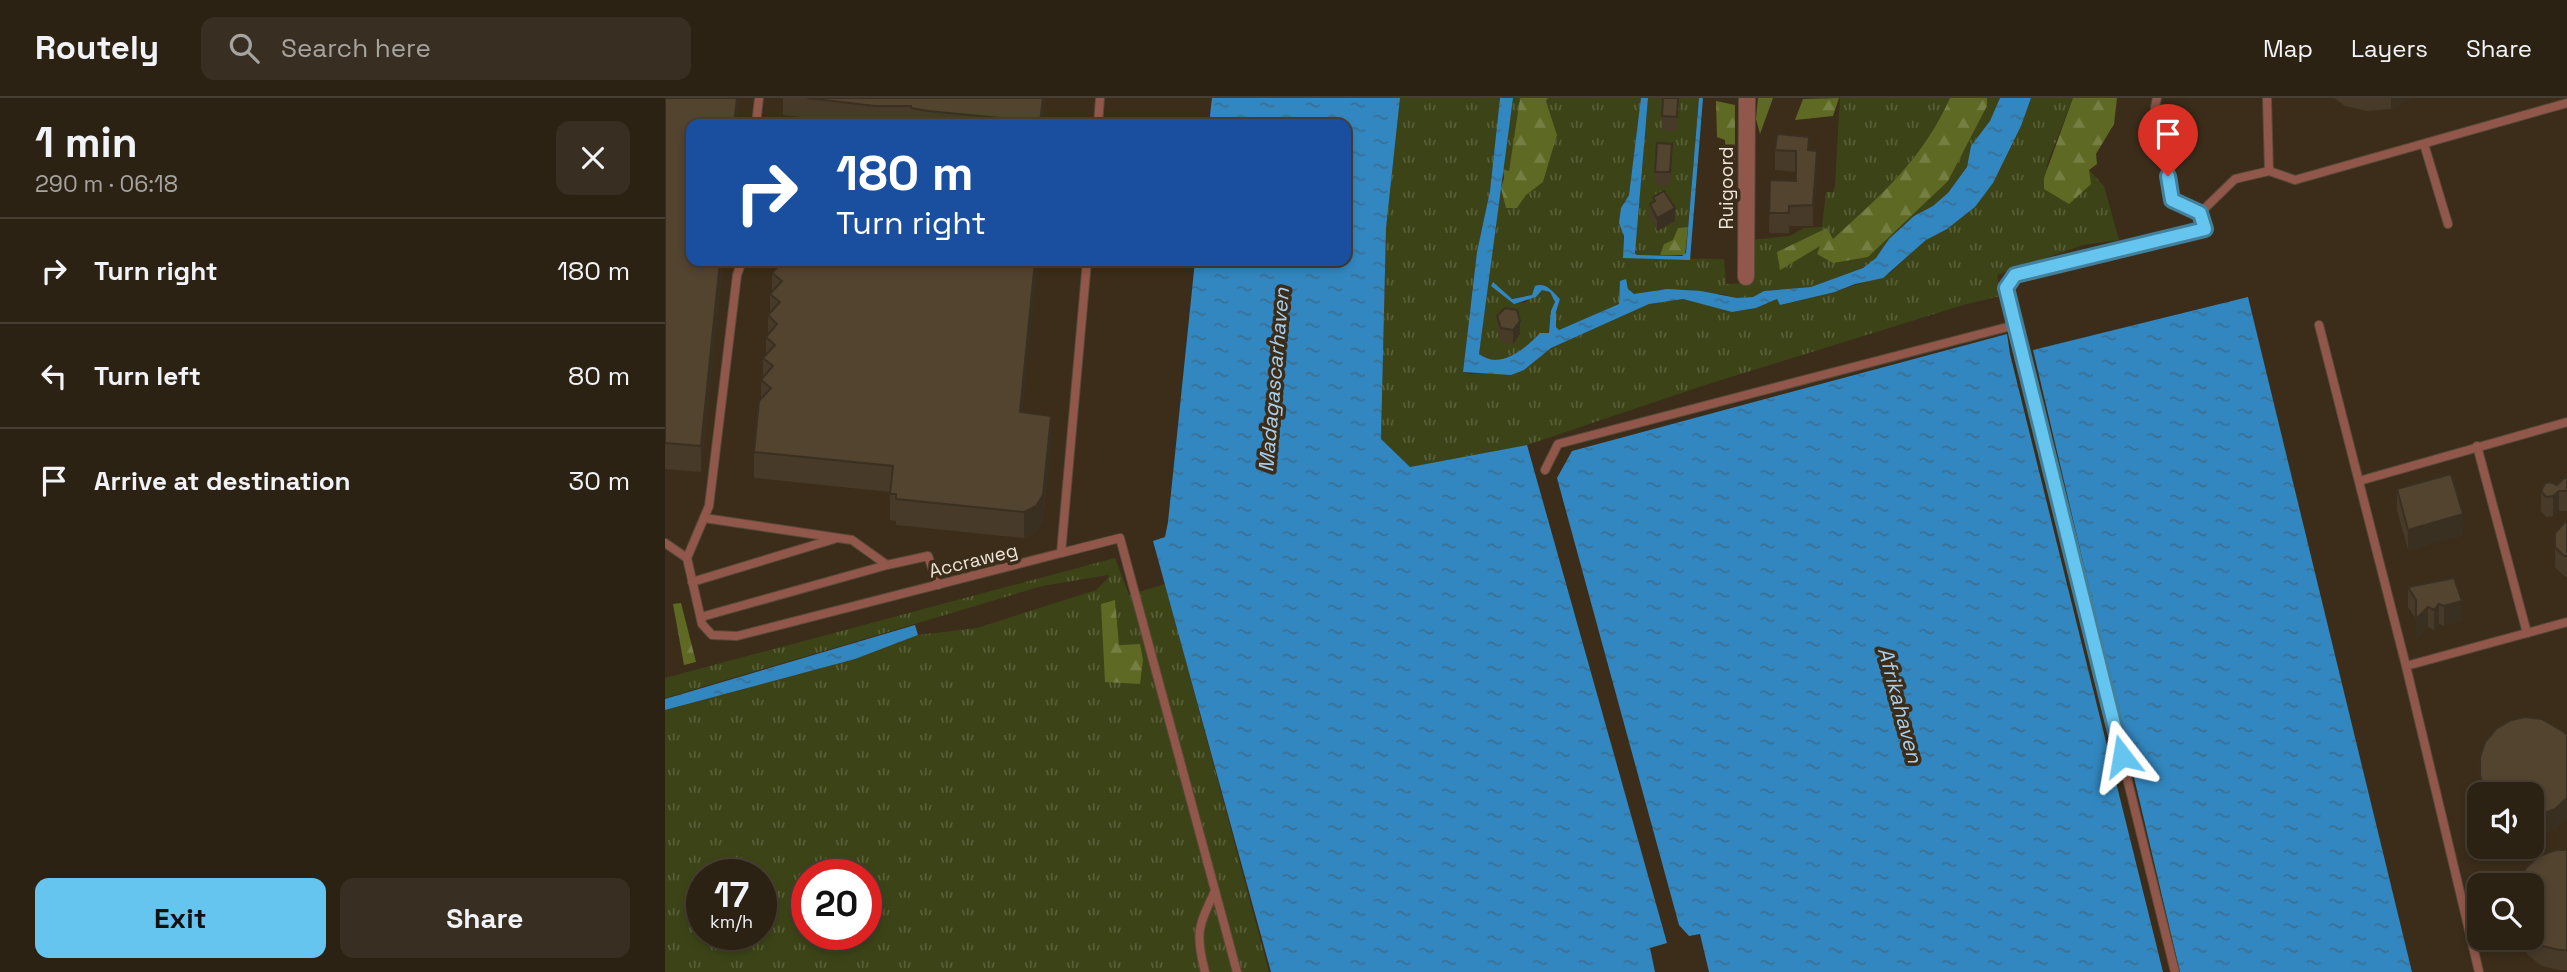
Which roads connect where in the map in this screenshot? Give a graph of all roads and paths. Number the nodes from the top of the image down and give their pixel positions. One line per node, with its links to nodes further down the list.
1 (759, 98): 7 (lane)
2 (1100, 98): 8 (lane)
3 (1747, 98): 15 (street, Ruigoord)
4 (2157, 98): 11 (lane)
5 (2267, 98): 10 (lane)
6 (2564, 104): 9 (lane)
7 (757, 119)
8 (1098, 119)
9 (2424, 144): 10 (lane); 12 (lane)
10 (2269, 171): 11 (lane)
11 (2200, 213): 16 (lane)
12 (2448, 224)
13 (740, 266): 22 (lane)
14 (1087, 266): 25 (lane)
15 (1746, 277)
16 (2015, 325): 20 (lane); 37 (lane)
17 (2319, 325): 21 (lane)
18 (2567, 422): 19 (lane)
19 (2477, 446): 21 (lane); 32 (lane)
20 (1545, 470)
21 (2359, 481): 33 (lane)
22 (704, 518): 23 (lane); 26 (lane)
23 (837, 538): 27 (lane); 28 (lane)
24 (665, 543): 26 (lane)
25 (1061, 553): 29 (lane, Accraweg); 34 (lane, Accraweg)
26 (687, 558): 28 (lane)
27 (887, 565): 29 (lane); 30 (lane)
28 (692, 582): 30 (lane)
29 (938, 585): 30 (lane, Accraweg)
30 (701, 617)
31 (2567, 622): 32 (lane)
32 (2527, 633): 33 (lane)
33 (2406, 666): 38 (lane)
34 (1215, 891): 35 (lane); 36 (lane)
35 (1205, 972)
36 (1237, 972)
37 (2175, 972)
38 (2479, 972)

